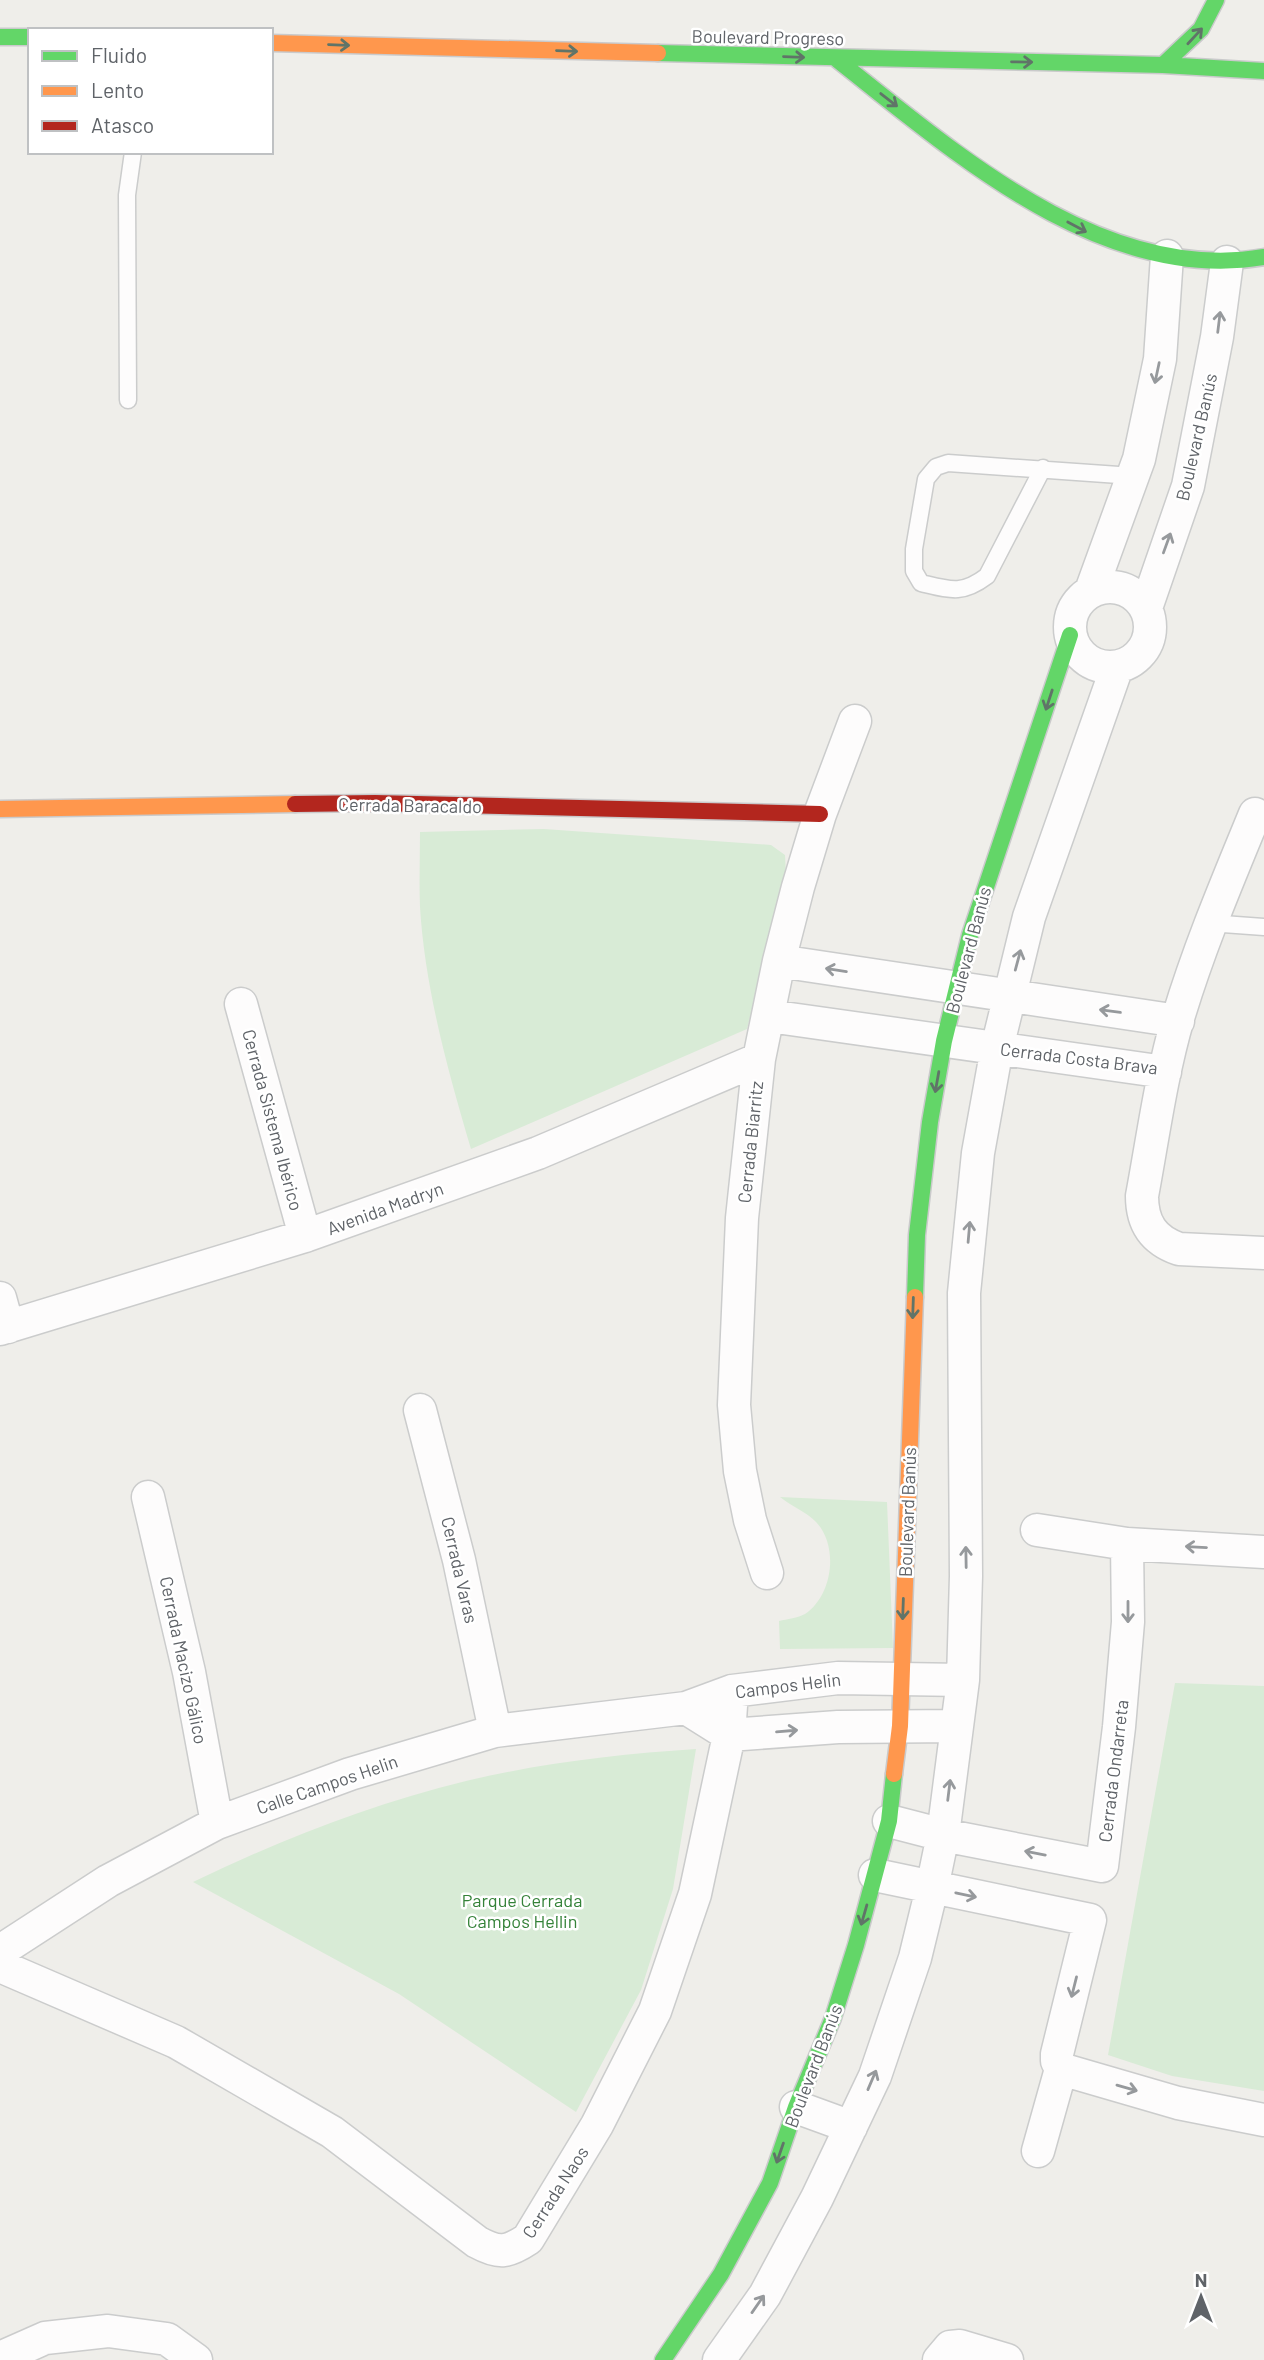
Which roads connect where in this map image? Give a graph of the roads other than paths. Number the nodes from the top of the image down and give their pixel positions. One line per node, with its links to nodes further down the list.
1 (1216, 0): 6 (street, one-way to 1)
2 (0, 37): 3 (street)
3 (28, 37)
4 (273, 43): 5 (street, Boulevard Progreso, one-way to 5)
5 (835, 58): 6 (street, Boulevard Progreso, one-way to 6); 9 (street, one-way to 9)
6 (1163, 65): 7 (street, Boulevard Progreso)
7 (1264, 71)
8 (132, 154): 12 (lane)
9 (1167, 256): 11 (street); 14 (street, one-way to 14)
10 (1264, 257): 11 (street)
11 (1227, 262): 16 (street, Boulevard Banús, one-way to 11)
12 (128, 400)
13 (1043, 468): 13 (lane); 14 (lane)
14 (1133, 476): 15 (street)
15 (1091, 591): 16 (street); 17 (street)
16 (1146, 608): 18 (street)
17 (1070, 635): 18 (street); 26 (street, Boulevard Banús, one-way to 26)
18 (1117, 667): 27 (street, one-way to 18)
19 (855, 721): 21 (street, Cerrada Biarritz)
20 (0, 809): 21 (street, Cerrada Baracaldo)
21 (820, 814): 25 (street, Cerrada Biarritz)
22 (1255, 814): 23 (street, Cerrada Costa Brava)
23 (1209, 923): 24 (lane); 30 (street, Cerrada Costa Brava)
24 (1264, 927)
25 (779, 961): 26 (street, one-way to 25); 29 (street, Cerrada Biarritz)
26 (956, 988): 27 (street); 31 (street, Boulevard Banús)
27 (1008, 996): 30 (street, one-way to 27); 32 (street)
28 (241, 1004): 35 (street, Cerrada Sistema Ibérico)
29 (769, 1016): 31 (street); 33 (street, Cerrada Biarritz)
30 (1178, 1021): 34 (street, Cerrada Costa Brava)
31 (944, 1041): 32 (street, Cerrada Costa Brava); 44 (street, Boulevard Banús, one-way to 44)
32 (997, 1048): 34 (street, Cerrada Costa Brava); 45 (street, one-way to 32)
33 (760, 1059): 35 (street, Avenida Madryn); 43 (street, Cerrada Biarritz)
34 (1165, 1072): 36 (street)
35 (305, 1236): 37 (street, Avenida Madryn)
36 (1264, 1253)
37 (3, 1318)
38 (420, 1410): 50 (street, Cerrada Varas)
39 (148, 1497): 53 (street, Cerrada Macizo Gálico)
40 (1038, 1530): 41 (street)
41 (1127, 1544): 42 (street, one-way to 41); 54 (street, Cerrada Ondarreta, one-way to 54)
42 (1264, 1552)
43 (767, 1573)
44 (901, 1680): 45 (street, Campos Helin); 46 (street, Campos Helin); 48 (street, Boulevard Banús)
45 (963, 1680): 49 (street)
46 (733, 1691): 47 (street, Campos Helin); 51 (street, Cerrada Naos)
47 (686, 1708): 50 (street, Calle Campos Helin); 51 (street)
48 (900, 1726): 49 (street); 51 (street, one-way to 48); 52 (street, Boulevard Banús)
49 (957, 1726): 54 (street, one-way to 49)
50 (495, 1731): 53 (street, Calle Campos Helin)
51 (729, 1735): 58 (street, Cerrada Naos)
52 (889, 1821): 54 (street, Cerrada Ondarreta); 55 (street, Boulevard Banús)
53 (217, 1823): 57 (street, Calle Campos Helin)
54 (943, 1836): 56 (street)
55 (875, 1875): 56 (street); 60 (street, Boulevard Banús, one-way to 60)
56 (932, 1888): 59 (street, one-way to 59); 62 (street, one-way to 56)
57 (0, 1951)
58 (0, 1966)
59 (1061, 2069): 61 (street, one-way to 61); 63 (street)
60 (796, 2107): 62 (street); 64 (street, Boulevard Banús, one-way to 64)
61 (1264, 2120)
62 (850, 2127): 66 (street, one-way to 62)
63 (1038, 2151)
64 (683, 2330): 66 (street); 68 (street, Boulevard Banús)
65 (0, 2358): 67 (street)
66 (725, 2358)
67 (196, 2360)
68 (663, 2360)
69 (939, 2360): 70 (street)
70 (1007, 2360)

